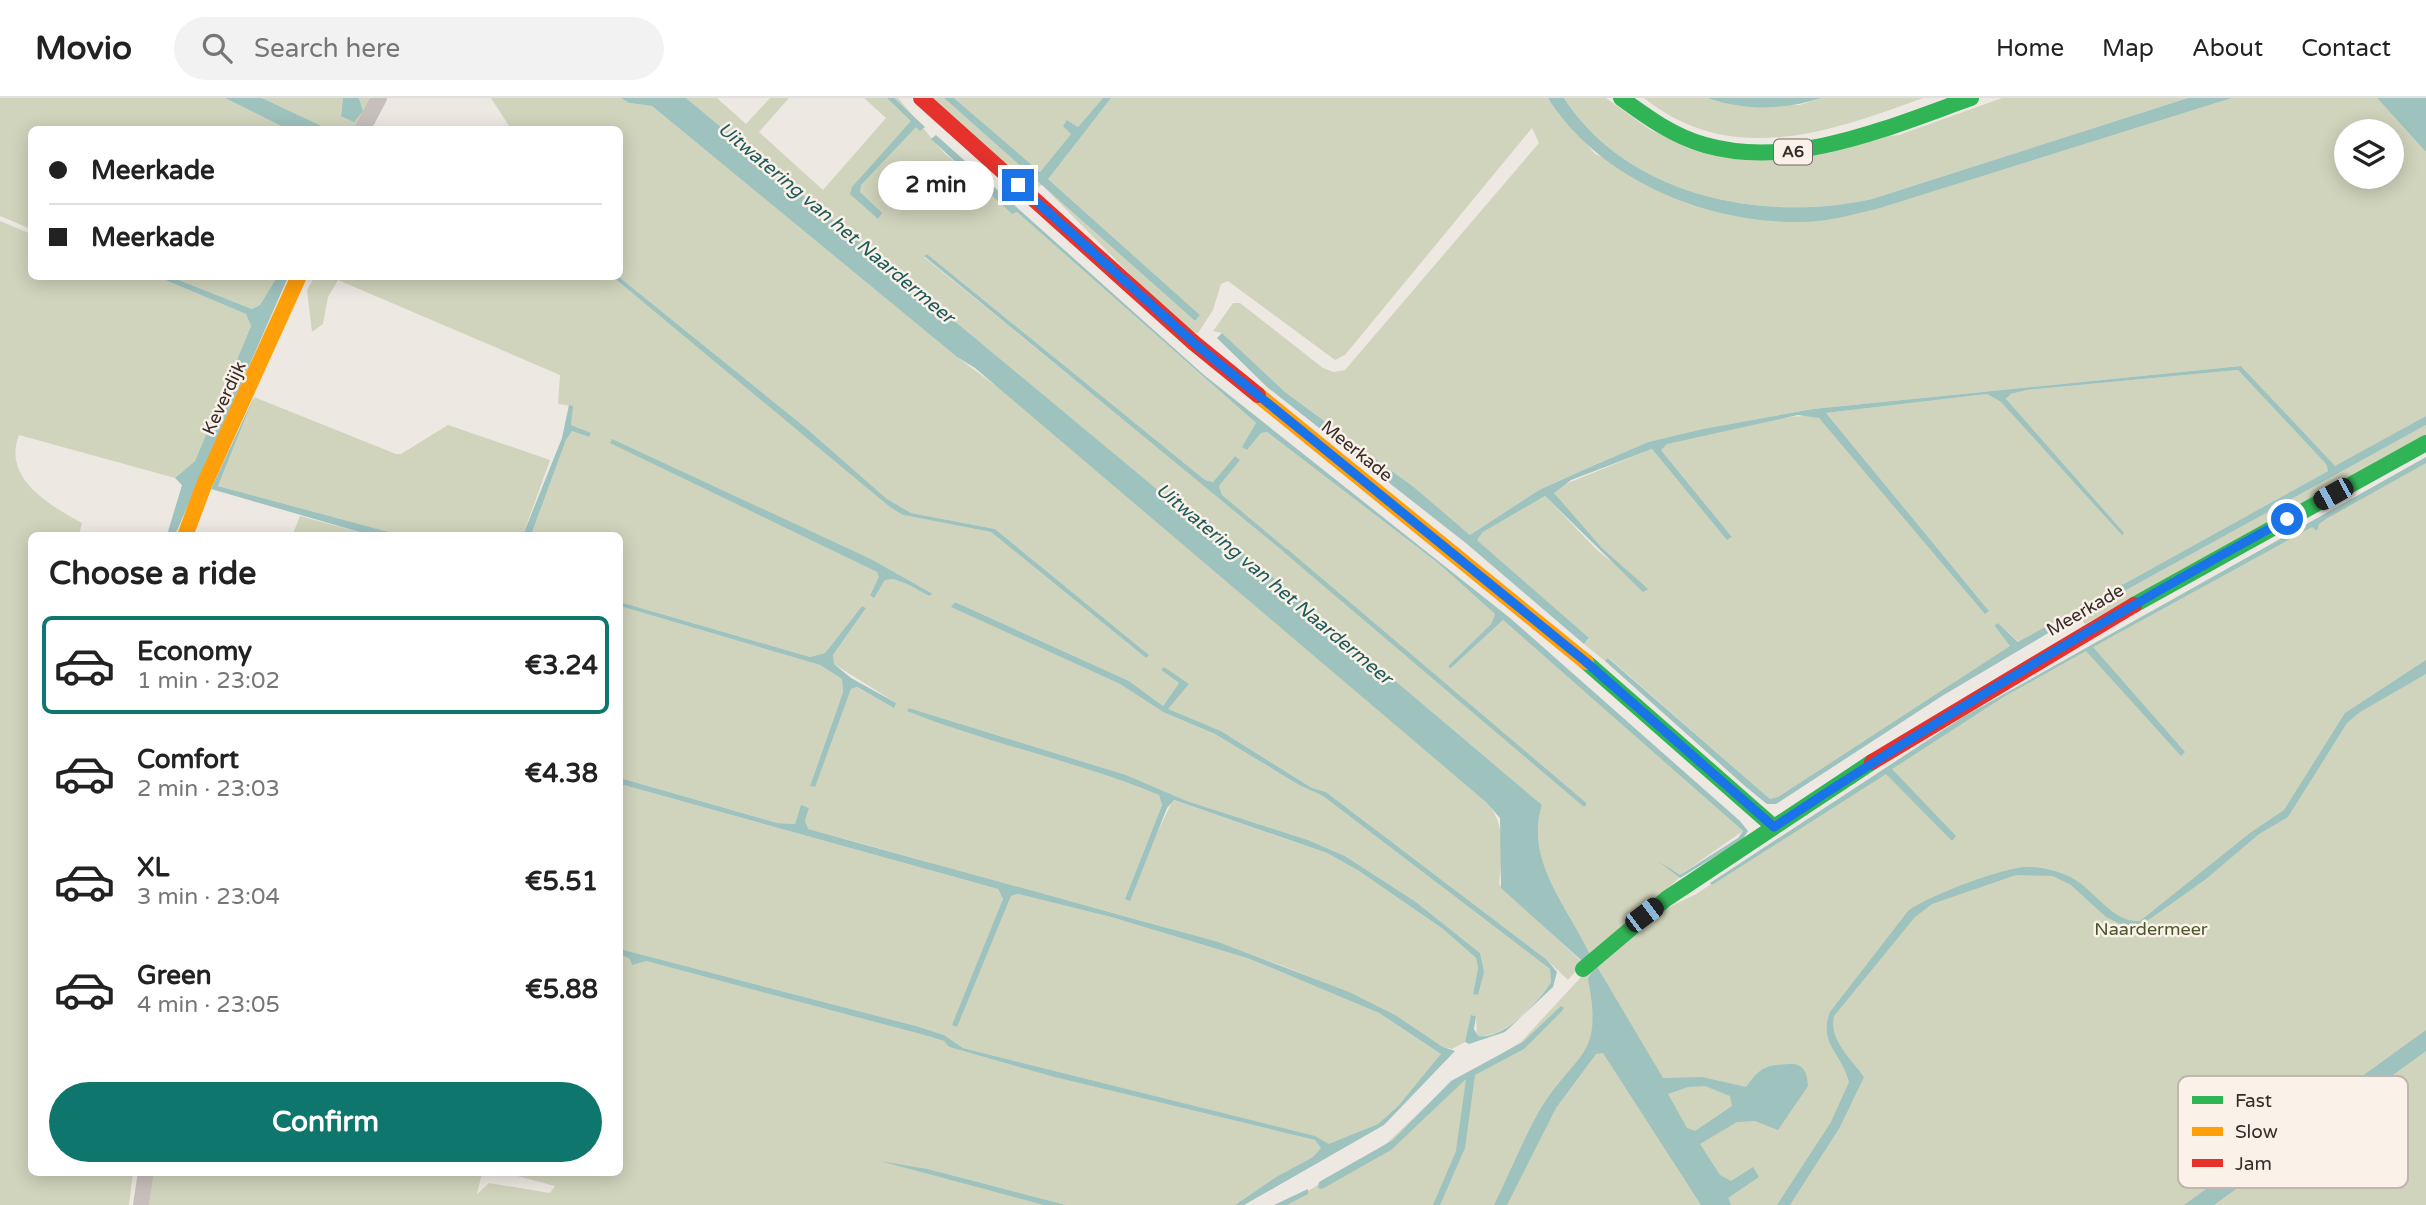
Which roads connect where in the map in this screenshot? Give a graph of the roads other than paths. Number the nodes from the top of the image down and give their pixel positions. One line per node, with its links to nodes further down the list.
1 (379, 98): 5 (street)
2 (921, 98): 9 (main road, Meerkade)
3 (1621, 98): 4 (main road, A6)
4 (1972, 98)
5 (364, 126)
6 (297, 280): 8 (main road, Keverdijk)
7 (2426, 443): 9 (main road, Meerkade)
8 (186, 532)
9 (1774, 827): 10 (main road, Meerkade)
10 (1589, 965)
11 (145, 1176): 12 (street)
12 (141, 1205)

